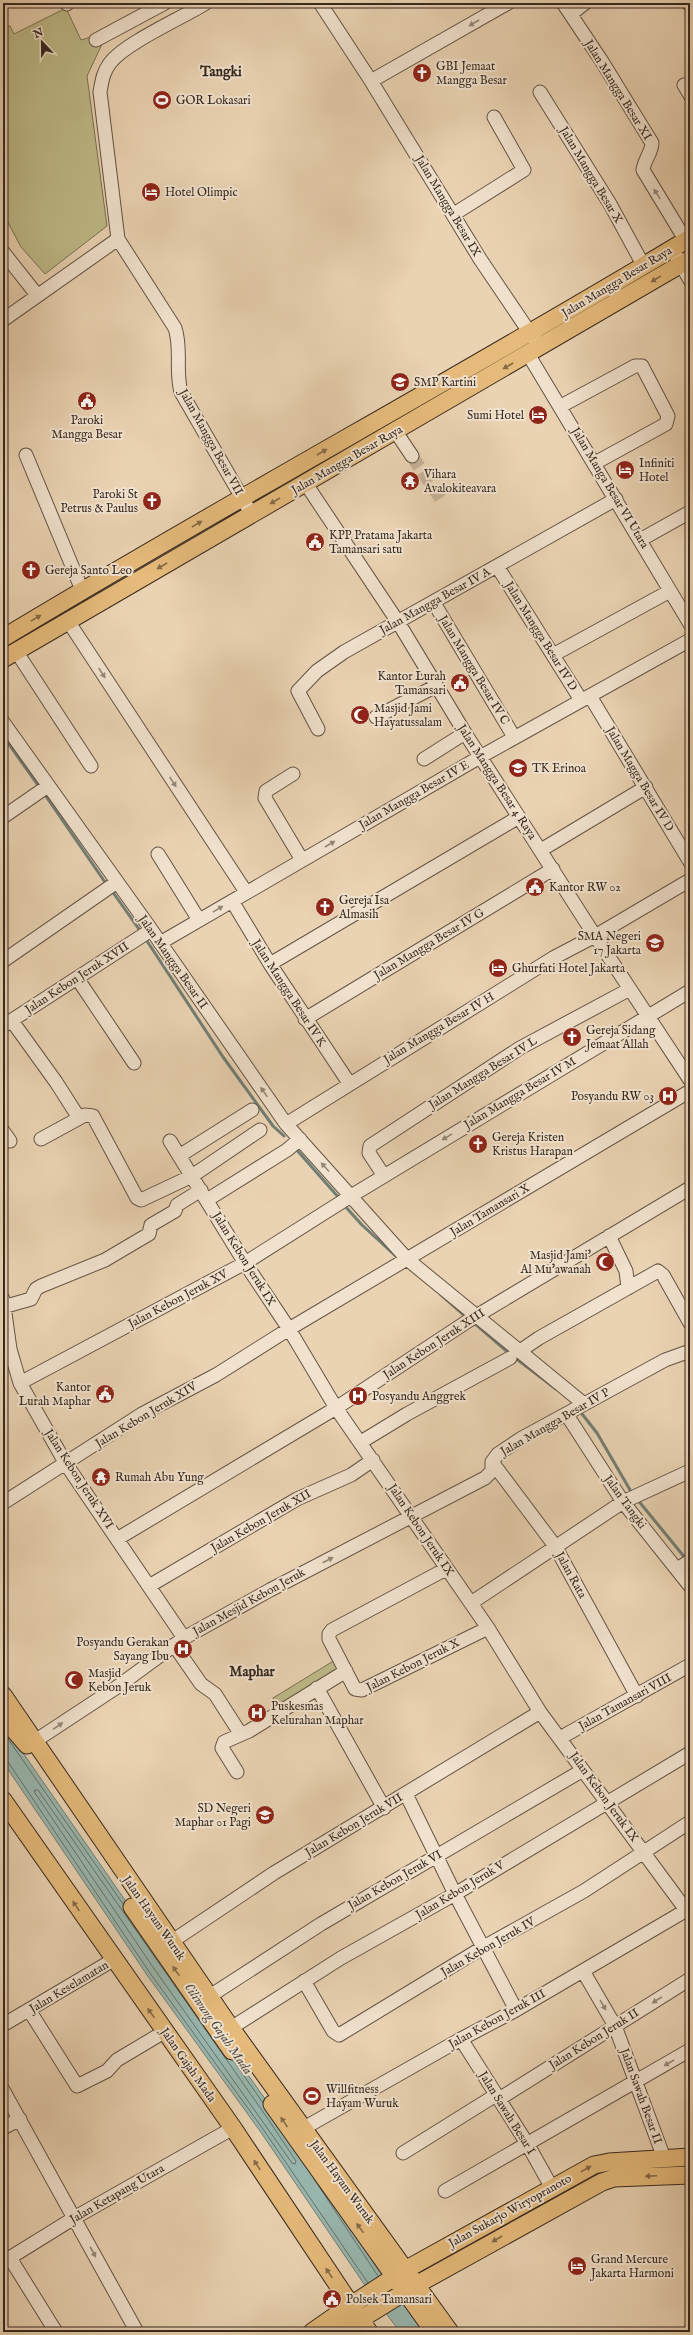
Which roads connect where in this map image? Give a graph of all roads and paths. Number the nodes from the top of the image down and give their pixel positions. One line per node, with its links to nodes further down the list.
1 (165, 3): 11 (street)
2 (206, 3): 17 (street, Jalan Mangga Besar VII)
3 (312, 3): 12 (street, Jalan Mangga Besar IX)
4 (320, 3): 12 (street, Jalan Mangga Besar IX)
5 (563, 3): 10 (street, Jalan Mangga Besar XI)
6 (585, 3): 10 (street)
7 (688, 3): 9 (street)
8 (500, 5): 13 (street, one-way to 13)
9 (690, 5)
10 (571, 14): 18 (street, Jalan Mangga Besar XI, one-way to 10)
11 (96, 40)
12 (359, 62): 13 (street, Jalan Mangga Besar IX)
13 (371, 81): 16 (street, Jalan Mangga Besar IX)
14 (540, 92): 20 (street, Jalan Mangga Besar X)
15 (494, 117): 16 (street)
16 (454, 214): 25 (street, Jalan Mangga Besar IX)
17 (118, 239): 23 (street); 32 (street, Jalan Mangga Besar VII)
18 (683, 243): 21 (street, Jalan Mangga Besar XI); 25 (main road, Jalan Mangga Besar Raya)
19 (3, 252): 23 (street)
20 (640, 259)
21 (685, 261): 22 (street, Jalan Mangga Besar XI); 25 (main road, Jalan Mangga Besar Raya, one-way to 25)
22 (690, 280)
23 (37, 295): 24 (street)
24 (3, 320)
25 (533, 345): 26 (street, Jalan Manga Besar VI Utara); 27 (main road, Jalan Mangga Besar Raya, one-way to 27); 32 (main road, Jalan Mangga Besar Raya, one-way to 25)
26 (561, 406): 30 (street, Jalan Manga Besar VI Utara); 30 (street)
27 (396, 432): 29 (street); 31 (main road, Jalan Mangga Besar Raya)
28 (26, 455): 38 (street)
29 (412, 456)
30 (595, 463): 33 (street, Jalan Manga Besar VI Utara)
31 (306, 484): 35 (main road, Jalan Mangga Besar Raya, one-way to 35); 44 (street, Jalan Mangga Besar 4 Raya)
32 (242, 498): 35 (street, Jalan Mangga Besar VII); 38 (main road, Jalan Mangga Besar Raya, one-way to 32)
33 (616, 499): 36 (street, Jalan Manga Besar VI Utara); 37 (street, Jalan Mangga Besar IV A)
34 (690, 512): 36 (street)
35 (252, 515): 40 (main road, Jalan Mangga Besar Raya, one-way to 40)
36 (640, 540): 39 (street, Jalan Manga Besar VI Utara)
37 (499, 569): 42 (street, Jalan Mangga Besar IV A); 49 (street, Jalan Mangga Besar IV D)
38 (88, 587): 40 (main road); 46 (main road, Jalan Mangga Besar Raya, one-way to 38)
39 (670, 591): 41 (street, Jalan Manga Besar VI Utara); 49 (street)
40 (103, 600): 43 (main road, Jalan Mangga Besar Raya)
41 (684, 602): 45 (street, Jalan Manga Besar VI Utara)
42 (434, 603): 44 (street, Jalan Mangga Besar IV A); 56 (street, Jalan Mangga Besar IV C)
43 (68, 621): 48 (main road, Jalan Mangga Besar Raya); 72 (street, one-way to 72)
44 (398, 622): 50 (street, Jalan Mangga Besar 4 Raya); 54 (street, Jalan Mangga Besar IV A)
45 (690, 624)
46 (8, 631)
47 (690, 640): 51 (street, Jalan Mangga Besar IV E)
48 (10, 655): 59 (street)
49 (553, 655): 51 (street, Jalan Mangga Besar IV D)
50 (436, 686): 52 (street); 55 (street, Jalan Mangga Besar 4 Raya)
51 (586, 698): 56 (street, Jalan Mangga Besar IV E); 62 (street, Jalan Magga Besar IV D)
52 (376, 717)
53 (3, 722): 61 (street, Jalan Mangga Besar II)
54 (318, 729)
55 (465, 734): 57 (street, Jalan Mangga Besar 4 Raya); 58 (street)
56 (514, 737): 57 (street, Jalan Mangga Besar IV E)
57 (480, 757): 64 (street, Jalan Mangga Besar 4 Raya); 67 (street, Jalan Mangga Besar IV E, one-way to 57)
58 (424, 759)
59 (92, 766)
60 (293, 774): 67 (street)
61 (45, 787): 63 (street); 71 (street, Jalan Mangga Besar II)
62 (646, 787): 65 (street); 68 (street, Jalan Magga Besar IV D)
63 (3, 817)
64 (519, 817): 65 (street, Jalan Mangga Besar 4 Raya); 79 (street)
65 (541, 850): 69 (street, Jalan Mangga Besar 4 Raya)
66 (158, 854): 74 (street)
67 (302, 860): 72 (street, Jalan Mangga Besar IV E)
68 (690, 862)
69 (553, 869): 76 (street, Jalan Mangga Besar 4 Raya); 84 (street, Jalan Mangga Besar IV G)
70 (690, 880): 76 (street, Jalan Mangga Besar IV H)
71 (116, 883): 75 (street, Jalan Mangga Besar II); 78 (street)
72 (246, 892): 73 (street, Jalan Mangga Besar IV E)
73 (232, 901): 74 (street, Jalan Mangga Besar IV E, one-way to 73); 79 (street, Jalan Mangga Besar IV K)
74 (200, 920): 77 (street, Jalan Mangga Besar IV E)
75 (149, 931): 77 (street, Jalan Mangga Besar II); 80 (street, Jalan Kebon Jeruk XVII)
76 (595, 936): 81 (street, Jalan Mangga Besar 4 Raya); 88 (street, Jalan Mangga Besar IV H)
77 (160, 944): 92 (street, Jalan Mangga Besar II, one-way to 77)
78 (3, 961)
79 (270, 964): 84 (street, Jalan Mangga Besar IV K)
80 (77, 978): 85 (street, Jalan Kebon Jeruk XVII); 86 (street)
81 (630, 988): 83 (street, Jalan Mangga Besar 4 Raya); 99 (street, Jalan Mangga Besar IV L)
82 (690, 991): 83 (street, Jalan Mangga Besar IV M)
83 (648, 1015): 87 (street, Jalan Mangga Besar 4 Raya); 99 (street, Jalan Mangga Besar IV M, one-way to 99)
84 (305, 1019): 88 (street, Jalan Mangga Besar IV K)
85 (7, 1024): 91 (street)
86 (134, 1063)
87 (690, 1080)
88 (349, 1083): 92 (street, Jalan Mangga Besar IV H)
89 (690, 1091): 104 (street, Jalan Tamansari X)
90 (252, 1110): 97 (street)
91 (79, 1118): 94 (street); 98 (street)
92 (286, 1124): 96 (street, Jalan Mangga Besar II)
93 (260, 1130): 98 (street)
94 (41, 1139)
95 (170, 1141): 97 (street, Jalan Kebon Jeruk IX)
96 (295, 1144): 101 (street); 102 (street, Jalan Mangga Besar II, one-way to 96)
97 (179, 1156): 98 (street, Jalan Kebon Jeruk IX)
98 (192, 1176): 101 (street, Jalan Kebon Jeruk IX)
99 (384, 1176): 102 (street, Jalan Mangga Besar IV M)
100 (690, 1188): 103 (street, Jalan Kebon Jeruk XIII)
101 (204, 1195): 105 (street, Jalan Kebon Jeruk IX); 108 (street)
102 (349, 1197): 104 (street, Jalan Mangga Besar II); 105 (street, Jalan Kebon Jeruk XV)
103 (609, 1236): 106 (street); 109 (street, Jalan Kebon Jeruk XIII)
104 (403, 1262): 109 (street, Jalan Mangga Besar II); 111 (street, Jalan Tamansari X)
105 (245, 1263): 111 (street, Jalan Kebon Jeruk IX); 114 (street, Jalan Kebon Jeruk XV)
106 (628, 1288): 110 (street); 113 (street)
107 (3, 1299): 108 (street, Jalan Kebon Jeruk XVI)
108 (3, 1307): 114 (street, Jalan Kebon Jeruk XVI)
109 (474, 1318): 113 (street, Jalan Tangki); 115 (street, Jalan Kebon Jeruk XIII)
110 (690, 1323)
111 (289, 1329): 115 (street, Jalan Kebon Jeruk IX); 120 (street, Jalan Kebon Jeruk XIV)
112 (690, 1351): 116 (street, Jalan Mangga Besar IV P)
113 (515, 1355): 116 (street, Jalan Tangki); 117 (street)
114 (20, 1383): 120 (street, Jalan Kebon Jeruk XVI)
115 (336, 1408): 117 (street, Jalan Kebon Jeruk IX); 125 (street, Jalan Kebon Jeruk XIII)
116 (576, 1410): 119 (street, Jalan Mangga Besar IV P); 122 (street, Jalan Tangki)
117 (361, 1442): 118 (street, Jalan Kebon Jeruk IX)
118 (373, 1460): 124 (street, Jalan Kebon Jeruk IX); 129 (street, Jalan Kebon Jeruk XII)
119 (492, 1462): 124 (street, Jalan Mangga Besar IV P); 126 (street, Jalan Rata)
120 (66, 1464): 123 (street, Jalan Kebon Jeruk XIV); 125 (street, Jalan Kebon Jeruk XVI)
121 (690, 1471): 122 (street)
122 (633, 1497): 126 (street); 127 (street, Jalan Tangki)
123 (3, 1502)
124 (411, 1516): 128 (street, Jalan Kebon Jeruk IX); 133 (street, Jalan Mesjid Kebon Jeruk, one-way to 124)
125 (118, 1539): 129 (street, Jalan Kebon Jeruk XVI)
126 (555, 1546): 131 (street); 138 (street, Jalan Rata)
127 (683, 1565): 130 (street, Jalan Tangki)
128 (446, 1569): 131 (street, Jalan Kebon Jeruk IX); 135 (street)
129 (149, 1586): 133 (street, Jalan Kebon Jeruk XVI)
130 (690, 1586)
131 (471, 1604): 132 (street, Jalan Kebon Jeruk IX)
132 (488, 1628): 135 (street, Jalan Kebon Jeruk X); 140 (street, Jalan Kebon Jeruk IX)
133 (179, 1642): 142 (street, Jalan Kebon Jeruk XVI); 144 (street, Jalan Mesjid Kebon Jeruk, one-way to 133)
134 (690, 1665): 138 (street, Jalan Tamansari VIII)
135 (346, 1671): 136 (street)
136 (317, 1688): 142 (street); 152 (street)
137 (3, 1695): 144 (main road, Jalan Hayam Wuruk)
138 (637, 1696): 143 (street, Jalan Tamansari VIII)
139 (3, 1708): 150 (main road)
140 (540, 1712): 143 (street, Jalan Kebon Jeruk IX); 148 (street, Jalan Kebon Jeruk VII)
141 (5, 1725): 144 (main road)
142 (240, 1733): 147 (street)
143 (560, 1738): 146 (street, Jalan Kebon Jeruk IX)
144 (29, 1740): 150 (main road, Jalan Hayam Wuruk); 193 (main road, Jalan Hayam Wuruk, one-way to 144)
145 (690, 1753): 151 (street, Jalan Kebon Jeruk V)
146 (584, 1770): 151 (street, Jalan Kebon Jeruk IX); 157 (street, Jalan Kebon Jeruk VI)
147 (237, 1772)
148 (406, 1794): 152 (street, Jalan Kebon Jeruk VII); 157 (street)
149 (3, 1800): 155 (main road, Jalan Gajah Mada)
150 (78, 1802): 160 (main road, Jalan Hayam Wuruk)
151 (606, 1802): 156 (street, Jalan Kebon Jeruk IX); 158 (street, Jalan Kebon Jeruk V)
152 (384, 1808): 160 (street, Jalan Kebon Jeruk VII)
153 (3, 1813): 155 (main road)
154 (690, 1822): 156 (street, Jalan Kebon Jeruk IV)
155 (33, 1843): 162 (main road, Jalan Gajah Mada, one-way to 155)
156 (644, 1851): 159 (street, Jalan Kebon Jeruk IX); 161 (street, Jalan Kebon Jeruk IV)
157 (436, 1856): 158 (street); 166 (street, Jalan Kebon Jeruk VI)
158 (455, 1894): 161 (street); 165 (street, Jalan Kebon Jeruk V)
159 (688, 1909): 163 (street, Jalan Kebon Jeruk III)
160 (171, 1942): 166 (main road, Jalan Hayam Wuruk)
161 (482, 1948): 165 (street, Jalan Kebon Jeruk IV); 168 (street)
162 (113, 1960): 167 (street, Jalan Keselamatan); 172 (main road, Jalan Gajah Mada, one-way to 162)
163 (583, 1971): 168 (street, Jalan Kebon Jeruk III); 170 (street, Jalan Sawah Besar II, one-way to 170)
164 (690, 1979): 170 (street, Jalan Kebon Jeruk II, one-way to 170)
165 (304, 1981): 171 (street, Jalan Kebon Jeruk V)
166 (210, 1996): 171 (main road, Jalan Hayam Wuruk)
167 (29, 2010): 169 (street, Jalan Keselamatan); 172 (street)
168 (516, 2010): 173 (street, Jalan Kebon Jeruk III)
169 (3, 2026)
170 (615, 2026): 175 (street, Jalan Sawah Besar II); 177 (street, Jalan Kebon Jeruk II)
171 (230, 2028): 181 (main road, Jalan Hayam Wuruk)
172 (164, 2032): 180 (main road, Jalan Gajah Mada)
173 (460, 2039): 177 (street, Jalan Sawah Besar I); 181 (street, Jalan Kebon Jeruk III)
174 (690, 2050): 175 (street, one-way to 175)
175 (638, 2082): 182 (street); 185 (street, Jalan Sawah Besar II)
176 (3, 2090): 178 (street)
177 (497, 2097): 182 (street, Jalan Sawah Besar I); 183 (street, Jalan Kebon Jeruk II)
178 (20, 2119): 179 (street); 190 (street)
179 (3, 2128)
180 (232, 2128): 190 (street, Jalan Ketapang Utara); 195 (main road, Jalan Gajah Mada, one-way to 180)
181 (304, 2128): 193 (main road, Jalan Hayam Wuruk)
182 (528, 2145): 187 (street, Jalan Sawah Besar I); 188 (street)
183 (403, 2153)
184 (690, 2157): 185 (main road, Jalan Sukarjo Wiryopranoto)
185 (664, 2158): 187 (main road, Jalan Sukarjo Wiryopranoto, one-way to 185)
186 (690, 2175): 191 (main road, Jalan Sukarjo Wiryopranoto, one-way to 191)
187 (552, 2188): 189 (main road, Jalan Sukarjo Wiryopranoto)
188 (445, 2191)
189 (522, 2205): 191 (main road); 193 (main road, Jalan Sukarjo Wiryopranoto)
190 (74, 2218): 192 (street, Jalan Ketapang Utara); 198 (street, one-way to 198)
191 (531, 2220): 194 (main road, Jalan Sukarjo Wiryopranoto, one-way to 194)
192 (6, 2260): 197 (street)
193 (396, 2276): 194 (main road, Jalan Hayam Wuruk); 195 (main road, Jalan Sukarjo Wiryopranoto)
194 (407, 2291): 196 (main road, Jalan Sukarjo Wiryopranoto); 201 (main road, Jalan Hayam Wuruk); 202 (main road, Jalan Hayam Wuruk)
195 (347, 2303): 196 (main road, Jalan Gajah Mada); 199 (main road, Jalan Sukarjo Wiryopranoto)
196 (365, 2326): 200 (main road, Jalan Sukarjo Wiryopranoto)
197 (56, 2332)
198 (137, 2332)
199 (312, 2332)
200 (340, 2332)
201 (434, 2332)
202 (450, 2332)

